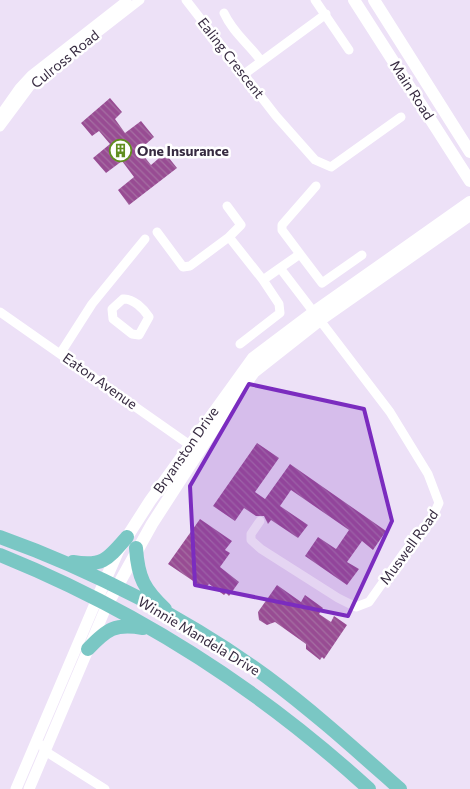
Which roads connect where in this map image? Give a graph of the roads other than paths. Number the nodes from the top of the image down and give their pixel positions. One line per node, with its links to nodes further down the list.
1 (127, 0): 12 (street, Culross Road)
2 (140, 0): 14 (street, Culross Road)
3 (186, 0): 11 (street, Ealing Crescent)
4 (316, 0): 8 (street)
5 (354, 0): 16 (main road, Main Road)
6 (374, 0): 15 (main road, Main Road)
7 (224, 14): 10 (street)
8 (326, 14): 9 (street); 10 (street)
9 (348, 50)
10 (261, 61): 11 (street)
11 (243, 75): 13 (street, Ealing Crescent)
12 (0, 115)
13 (401, 118)
14 (0, 128)
15 (470, 152)
16 (470, 181)
17 (316, 186): 24 (street)
18 (470, 202): 31 (main road, Bryanston Drive)
19 (228, 206): 22 (street)
20 (468, 217): 31 (main road, Bryanston Drive)
21 (156, 232): 22 (street)
22 (229, 237): 27 (street)
23 (144, 238): 28 (street)
24 (300, 254): 25 (street); 26 (street)
25 (362, 255)
26 (280, 268): 27 (street); 31 (street)
27 (263, 280): 32 (street)
28 (102, 292): 29 (street); 33 (street)
29 (116, 303): 29 (street)
30 (0, 312): 33 (street, Eaton Avenue)
31 (317, 316): 34 (main road, Bryanston Drive); 35 (street, Muswell Road)
32 (240, 344)
33 (60, 354): 34 (street, Eaton Avenue)
34 (194, 448): 37 (main road, Bryanston Drive); 38 (main road, Bryanston Drive)
35 (260, 521)
36 (0, 536): 40 (main road, Winnie Mandela Drive)
37 (127, 538): 40 (main road); 41 (main road, Bryanston Drive)
38 (136, 548): 41 (main road, Bryanston Drive); 43 (main road)
39 (0, 555): 42 (main road, Winnie Mandela Drive)
40 (53, 558): 41 (main road, Winnie Mandela Drive)
41 (110, 584): 42 (main road, Bryanston Drive); 43 (main road, Winnie Mandela Drive)
42 (102, 602): 44 (main road, Winnie Mandela Drive); 45 (street, Bryanston Drive); 46 (street, Bryanston Drive)
43 (181, 622): 52 (main road, Winnie Mandela Drive)
44 (152, 629): 45 (main road); 51 (main road, Winnie Mandela Drive)
45 (88, 649): 47 (street, Bryanston Drive)
46 (38, 738): 47 (street); 48 (street, Bryanston Drive)
47 (45, 751): 49 (street, Bryanston Drive); 50 (street)
48 (16, 789)
49 (29, 789)
50 (105, 789)
51 (369, 789)
52 (400, 789)

